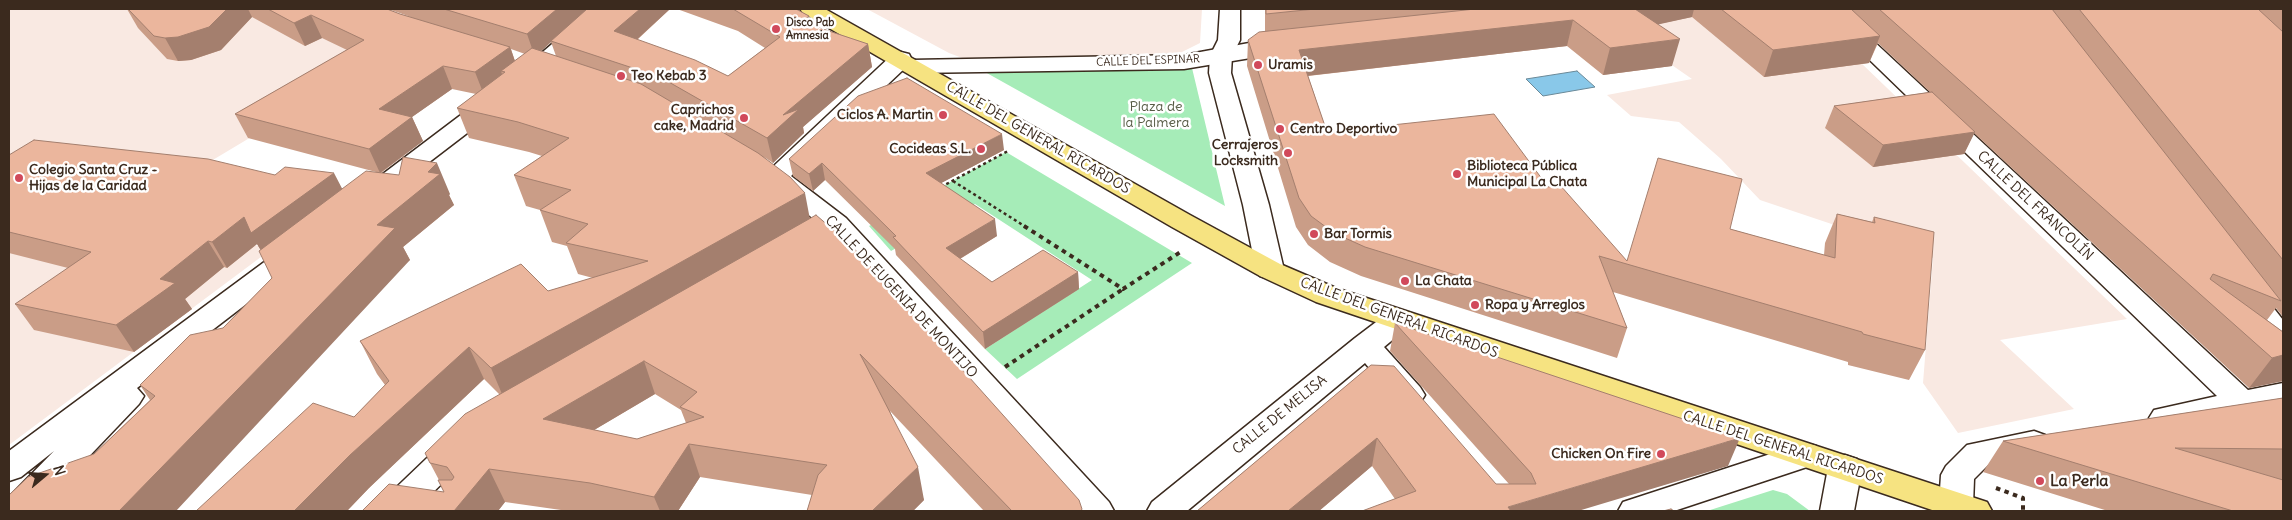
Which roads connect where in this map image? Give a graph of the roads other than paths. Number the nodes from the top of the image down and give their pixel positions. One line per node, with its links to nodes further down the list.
1 (605, 9): 9 (street)
2 (810, 9): 8 (main road, CALLE DEL GENERAL RICARDOS)
3 (1230, 9): 6 (street)
4 (1827, 9): 22 (street, CALLE DEL FRANCOLÍN)
5 (1302, 45): 6 (street, CALLE DEL ESPINAR)
6 (1221, 56): 8 (street, CALLE DEL ESPINAR); 16 (street)
7 (511, 58): 9 (street)
8 (907, 63): 12 (street, CALLE DE EUGENIA DE MONTIJO); 16 (main road, CALLE DEL GENERAL RICARDOS)
9 (539, 67): 10 (street); 11 (street)
10 (566, 76)
11 (351, 210)
12 (837, 224): 14 (street); 34 (street, CALLE DE EUGENIA DE MONTIJO)
13 (320, 234): 18 (street)
14 (811, 239)
15 (2229, 269): 19 (street)
16 (1270, 270): 17 (main road, CALLE DEL GENERAL RICARDOS)
17 (1398, 320): 20 (street, CALLE DE MELISA); 27 (main road, CALLE DEL GENERAL RICARDOS)
18 (186, 336): 28 (street); 33 (street)
19 (2283, 340)
20 (1366, 345): 23 (street); 35 (street, CALLE DE MELISA)
21 (2283, 394): 22 (street)
22 (2243, 403): 24 (street)
23 (1426, 415)
24 (2135, 424)
25 (485, 428): 30 (street)
26 (2057, 439): 32 (street)
27 (1804, 455): 29 (main road, CALLE DEL GENERAL RICARDOS); 36 (street)
28 (9, 468)
29 (1845, 468): 32 (main road, CALLE DEL GENERAL RICARDOS); 37 (street)
30 (397, 507): 31 (street)
31 (435, 508)
32 (1965, 508)
33 (16, 511)
34 (1097, 511)
35 (1164, 511)
36 (1635, 511)
37 (1837, 511)

